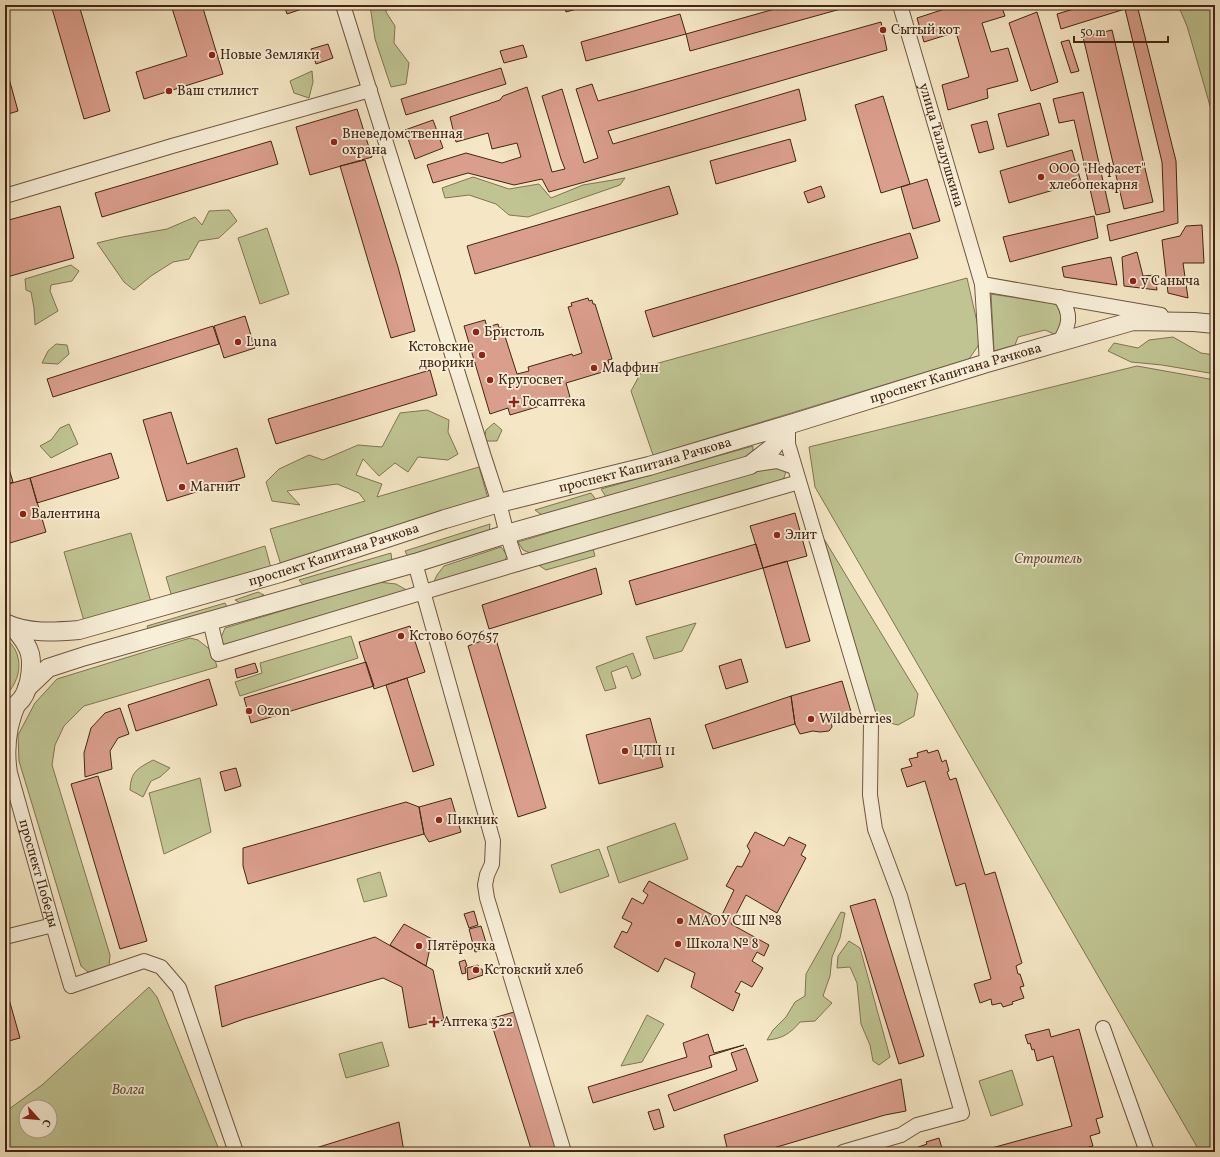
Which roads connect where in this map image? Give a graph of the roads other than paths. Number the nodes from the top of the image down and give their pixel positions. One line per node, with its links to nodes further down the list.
1 (344, 5): 3 (street)
2 (900, 5): 5 (street, улица Талалушкина)
3 (370, 90): 4 (street); 15 (street)
4 (5, 196)
5 (982, 284): 6 (street); 10 (street, улица Талалушкина)
6 (1060, 297): 7 (street); 9 (street)
7 (1186, 321): 8 (street, проспект Капитана Рачкова); 9 (street, проспект Капитана Рачкова)
8 (1215, 324)
9 (1059, 343): 10 (street, проспект Капитана Рачкова)
10 (987, 364): 11 (street, проспект Капитана Рачкова)
11 (788, 425): 12 (street); 13 (street); 15 (street, проспект Капитана Рачкова)
12 (750, 465): 13 (street); 16 (street)
13 (794, 467): 14 (street)
14 (799, 482): 18 (street); 31 (street)
15 (499, 503): 16 (street); 22 (street, проспект Капитана Рачкова)
16 (507, 534): 17 (street); 18 (street)
17 (415, 563): 19 (street); 20 (street)
18 (516, 564): 19 (street)
19 (423, 592): 20 (street); 30 (street)
20 (210, 621): 23 (street)
21 (7, 624): 22 (street, проспект Капитана Рачкова); 24 (street)
22 (79, 630): 23 (street)
23 (85, 656): 24 (street)
24 (17, 701): 25 (street, проспект Победы)
25 (7, 759): 26 (street, проспект Победы)
26 (53, 925): 27 (street); 29 (street, проспект Победы)
27 (5, 937)
28 (1103, 1028): 32 (street)
29 (236, 1152)
30 (564, 1152)
31 (842, 1152)
32 (1147, 1152)

